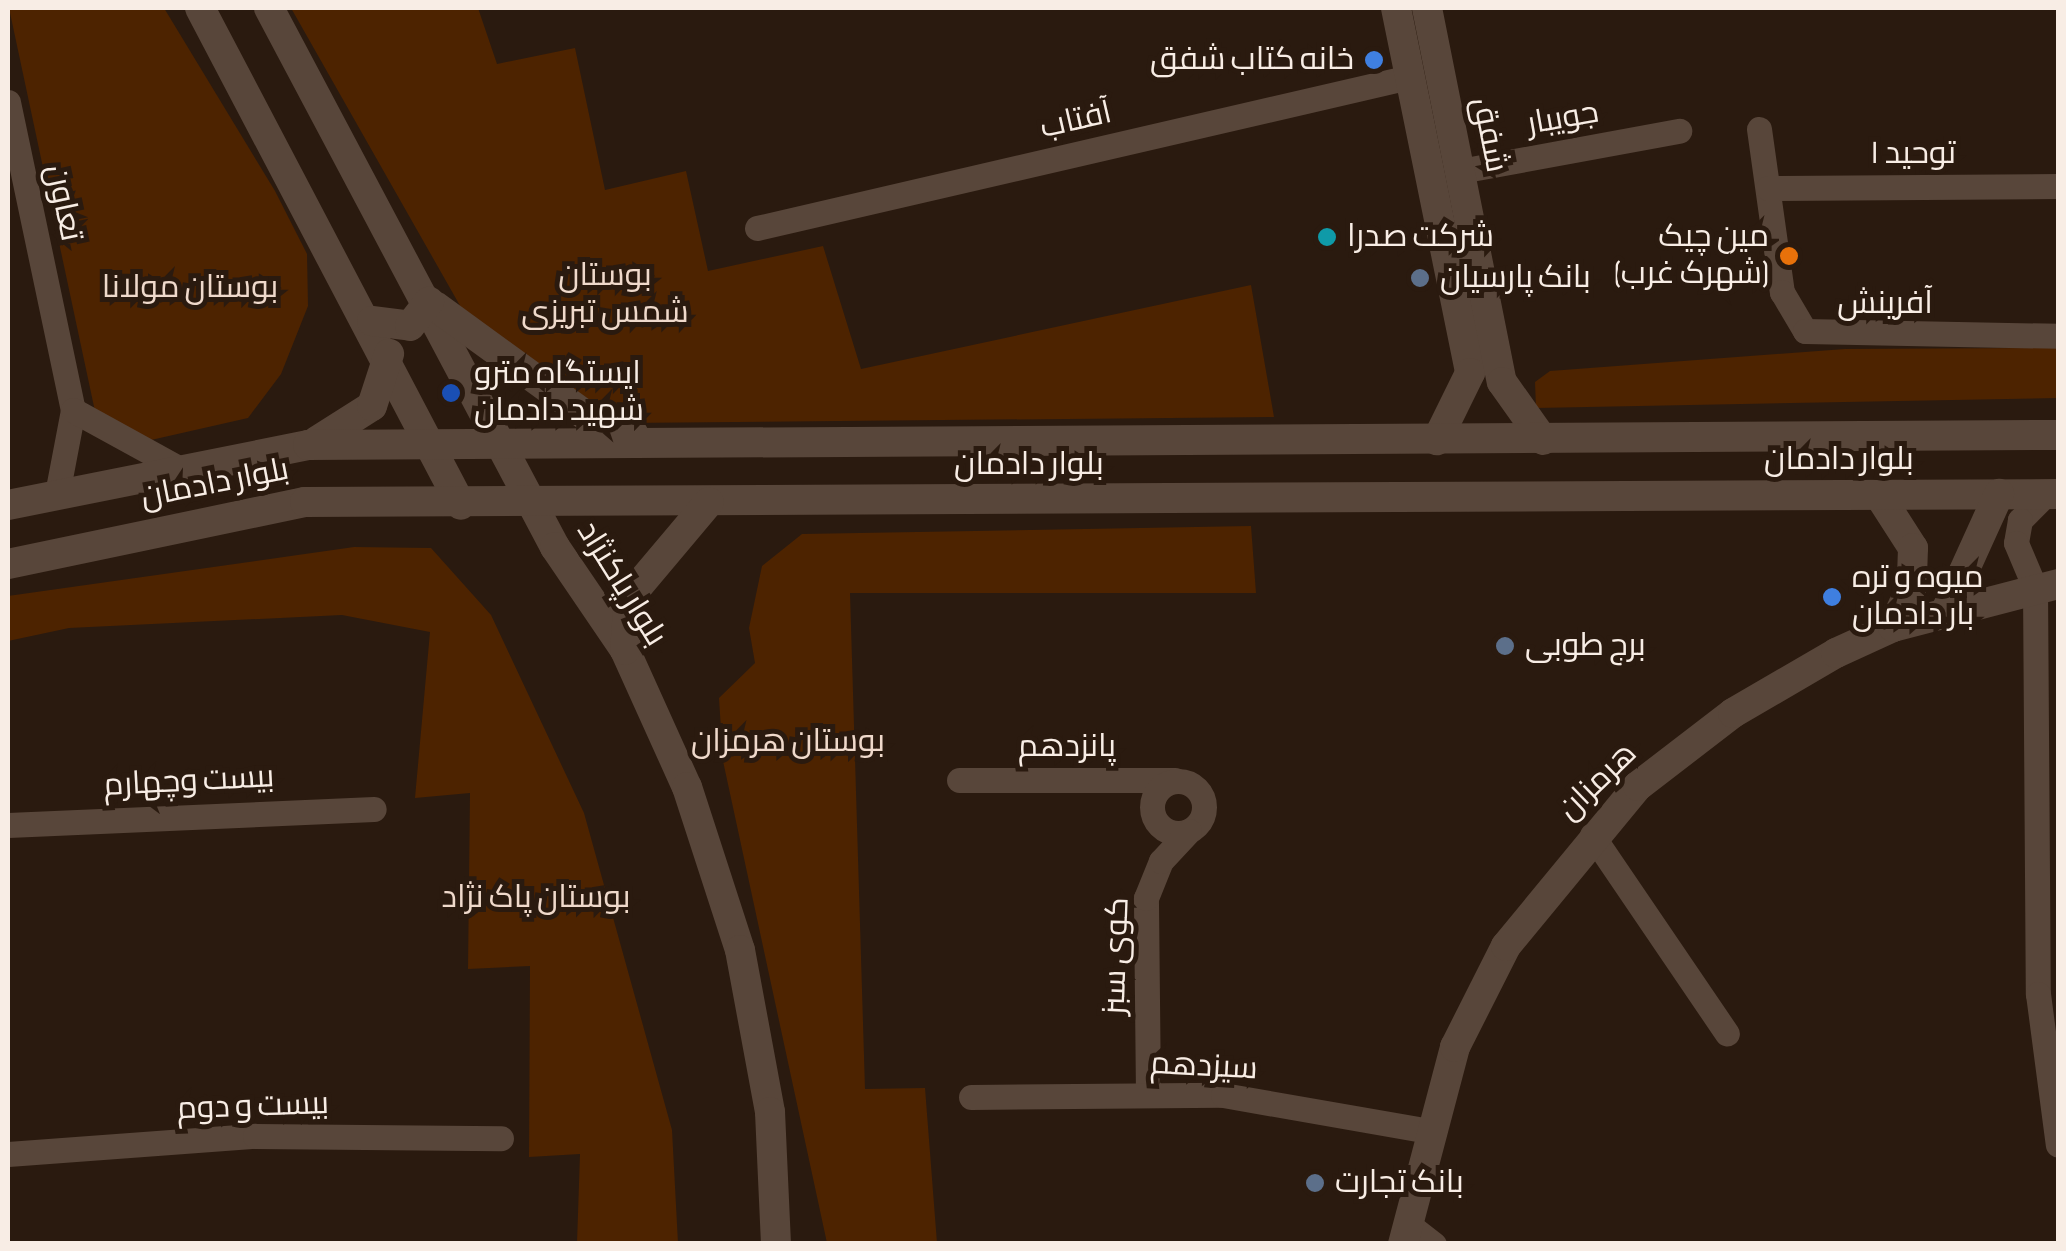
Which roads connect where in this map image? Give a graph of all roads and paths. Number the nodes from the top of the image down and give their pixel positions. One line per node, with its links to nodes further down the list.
1 (200, 8): 16 (main road)
2 (269, 8): 15 (main road, بلوار پاکنژاد)
3 (1396, 8): 6 (main road, شفق)
4 (1428, 8): 5 (main road, شفق)
5 (1440, 70): 6 (main road); 10 (main road, شفق)
6 (1409, 77): 11 (main road, شفق); 14 (street, آفتاب)
7 (8, 102): 19 (street, تعاون)
8 (1759, 129): 13 (street, آفرینش)
9 (1679, 131): 10 (street, جویبار)
10 (1460, 171): 11 (main road); 22 (main road, شفق)
11 (1430, 177): 21 (main road, شفق)
12 (2058, 186): 13 (street, توحید ۱)
13 (1768, 188): 17 (street, آفرینش)
14 (756, 228)
15 (430, 302): 16 (main road); 23 (main road, بلوار پاکنژاد); 25 (main road)
16 (372, 321): 18 (main road)
17 (2058, 336)
18 (389, 354): 24 (main road); 26 (main road)
19 (74, 410): 27 (street); 28 (street, تعاون)
20 (2058, 435): 22 (main road, بلوار دادمان)
21 (1437, 440): 22 (main road, بلوار دادمان); 25 (main road, بلوار دادمان)
22 (1544, 440)
23 (505, 443): 24 (main road, بلوار دادمان); 25 (main road, بلوار دادمان); 33 (main road, بلوار پاکنژاد)
24 (436, 444): 26 (main road, بلوار دادمان); 35 (main road)
25 (690, 444)
26 (308, 445): 27 (main road, بلوار دادمان)
27 (175, 466): 28 (main road, بلوار دادمان)
28 (57, 494): 34 (main road, بلوار دادمان)
29 (1999, 494): 30 (main road, بلوار دادمان); 31 (main road, بلوار دادمان); 38 (main road)
30 (2052, 494): 37 (street)
31 (1879, 495): 32 (main road, بلوار دادمان); 39 (main road)
32 (708, 502): 33 (main road, بلوار دادمان); 40 (main road)
33 (534, 504): 35 (main road, بلوار دادمان); 40 (main road, بلوار پاکنژاد)
34 (8, 505)
35 (461, 505): 36 (main road, بلوار دادمان)
36 (8, 564)
37 (2047, 586): 38 (main road, هرمزان); 51 (street)
38 (1945, 613): 39 (main road, هرمزان)
39 (1893, 627): 45 (main road, هرمزان)
40 (625, 650): 54 (main road, بلوار پاکنژاد)
41 (959, 780): 44 (street, پانزدهم)
42 (374, 808): 43 (street, بیست وچهارم)
43 (8, 826)
44 (1189, 831): 47 (street, کوی سبز)
45 (1592, 835): 46 (street); 49 (main road, هرمزان)
46 (1727, 1034)
47 (1148, 1095): 48 (street, سیزدهم); 49 (street, سیزدهم)
48 (971, 1097)
49 (1430, 1131): 53 (main road, هرمزان)
50 (501, 1138): 52 (street, بیست و دوم)
51 (2058, 1145)
52 (8, 1154)
53 (1405, 1234): 55 (street)
54 (776, 1244)
55 (1434, 1244)

